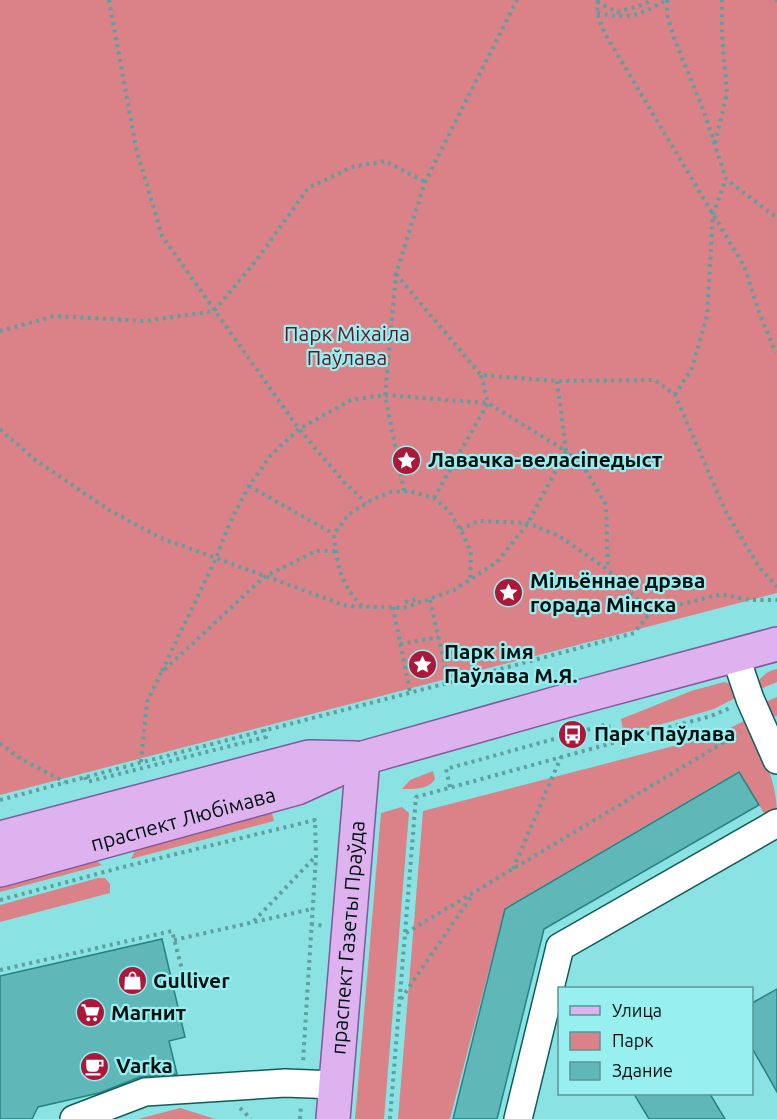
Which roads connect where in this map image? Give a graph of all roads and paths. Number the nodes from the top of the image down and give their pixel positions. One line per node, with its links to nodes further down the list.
1 (109, 0): 14 (path)
2 (517, 0): 10 (path)
3 (652, 0): 6 (path)
4 (667, 0): 7 (path); 8 (path)
5 (722, 0): 8 (path)
6 (598, 1): 7 (path)
7 (597, 14): 11 (path)
8 (715, 144): 9 (path)
9 (726, 179): 11 (path); 12 (path)
10 (426, 182): 13 (path); 14 (path)
11 (713, 214): 16 (path); 20 (path)
12 (777, 218)
13 (396, 274): 17 (path); 19 (path)
14 (214, 311): 15 (path); 23 (path)
15 (0, 331)
16 (777, 352)
17 (481, 375): 18 (path); 21 (path)
18 (558, 381): 20 (path); 24 (path)
19 (385, 395): 21 (path); 23 (path); 26 (path)
20 (675, 395): 37 (path)
21 (488, 403): 24 (path); 27 (path)
22 (0, 429): 33 (path)
23 (299, 429): 25 (path); 28 (path)
24 (566, 450): 29 (path); 34 (path)
25 (249, 486): 31 (path); 33 (path)
26 (404, 491): 27 (path); 28 (path)
27 (434, 498): 30 (path)
28 (366, 503): 31 (path)
29 (528, 523): 30 (path); 34 (path); 36 (path)
30 (460, 529): 36 (path)
31 (334, 534): 32 (path)
32 (336, 551): 35 (path); 42 (path)
33 (216, 558): 35 (path); 49 (path)
34 (608, 570): 44 (path)
35 (264, 577): 42 (path); 49 (path)
36 (470, 580): 39 (path)
37 (777, 587)
38 (419, 599): 41 (path)
39 (430, 600): 43 (path); 45 (path)
40 (777, 600): 44 (path)
41 (405, 602)
42 (362, 607): 43 (path)
43 (393, 607): 46 (path)
44 (651, 612): 50 (path)
45 (439, 637): 46 (path); 50 (path)
46 (400, 644): 51 (path)
47 (777, 644): 48 (main road, праспект Любімава)
48 (735, 655): 53 (lane); 57 (main road, праспект Любімава)
49 (161, 673): 58 (path)
50 (448, 684): 51 (path)
51 (411, 692): 52 (path)
52 (264, 729): 58 (path); 59 (path)
53 (766, 732): 54 (path); 67 (path)
54 (612, 742): 56 (path); 61 (path)
55 (0, 743): 60 (path)
56 (561, 757): 61 (path); 67 (path)
57 (363, 758): 64 (main road, праспект Любімава); 66 (main road, праспект Любімава); 78 (main road, праспект Газеты Праўда)
58 (141, 762): 59 (path)
59 (85, 777): 60 (path)
60 (66, 782): 62 (path)
61 (450, 787): 72 (path)
62 (0, 800)
63 (777, 823): 83 (lane)
64 (0, 838)
65 (316, 857): 69 (path); 70 (path); 71 (path)
66 (0, 870)
67 (512, 870): 68 (path)
68 (473, 893): 72 (path); 76 (path)
69 (0, 900)
70 (312, 909): 71 (path); 77 (path)
71 (253, 922): 73 (path)
72 (406, 933): 76 (path)
73 (174, 940): 74 (path); 75 (path)
74 (0, 970)
75 (173, 988)
76 (400, 1000): 82 (path)
77 (302, 1084): 78 (lane); 79 (lane); 80 (path)
78 (336, 1085): 81 (main road, праспект Газеты Праўда)
79 (74, 1119)
80 (300, 1119)
81 (333, 1119)
82 (390, 1119)
83 (518, 1119)

